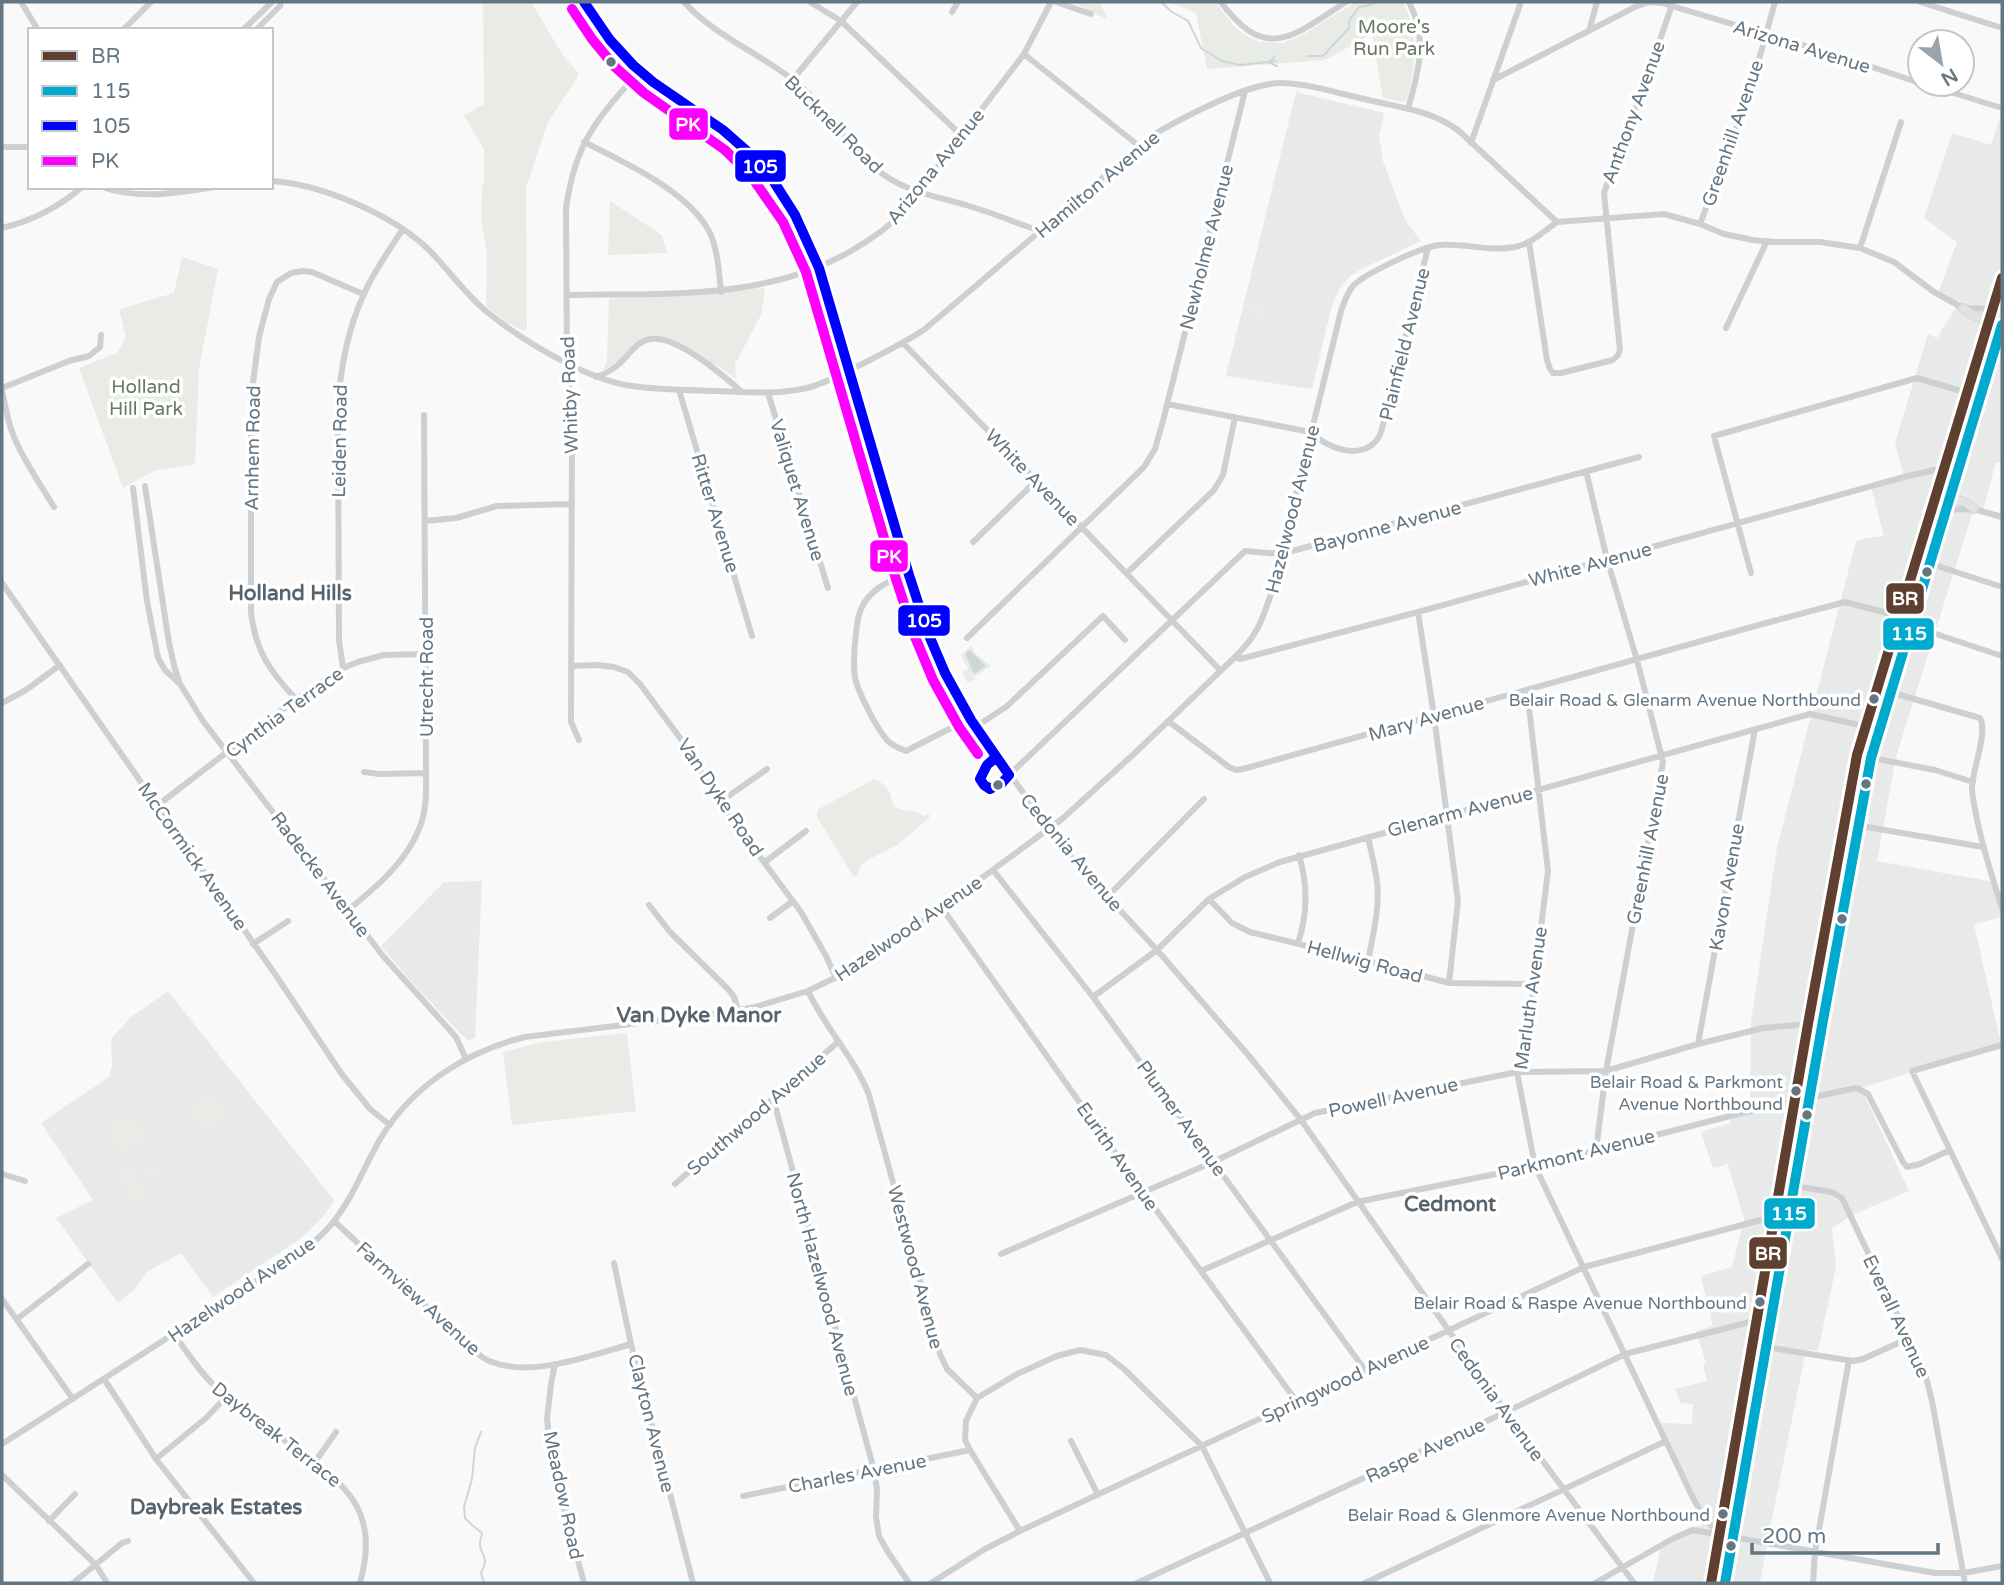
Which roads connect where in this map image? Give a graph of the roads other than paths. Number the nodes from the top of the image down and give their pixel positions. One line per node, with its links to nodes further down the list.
1 (21, 2): 22 (street)
2 (151, 2): 23 (street)
3 (272, 2): 24 (street)
4 (281, 2): 25 (street)
5 (584, 2): 30 (street, Cedonia Avenue)
6 (684, 2): 32 (street, Bucknell Road)
7 (810, 2): 21 (street)
8 (857, 2): 21 (street)
9 (958, 2): 19 (street)
10 (1054, 2): 20 (street); 29 (street, Arizona Avenue)
11 (1221, 2): 12 (street)
12 (1346, 2)
13 (1409, 2): 37 (street)
14 (1521, 2): 33 (street)
15 (1597, 2): 27 (street)
16 (1775, 2): 28 (street, Greenhill Avenue)
17 (1920, 2): 26 (street)
18 (1672, 4): 27 (street, Arizona Avenue); 28 (street, Arizona Avenue); 50 (street, Anthony Avenue)
19 (952, 12)
20 (1091, 14)
21 (841, 22): 32 (street); 39 (street)
22 (37, 28)
23 (125, 28)
24 (245, 28)
25 (258, 28)
26 (2002, 28)
27 (1589, 31): 33 (street, Arizona Avenue)
28 (1766, 34): 31 (street, Arizona Avenue); 52 (street, Greenhill Avenue)
29 (1024, 54): 39 (street, Arizona Avenue); 42 (street)
30 (640, 71): 40 (street, Whitby Road); 60 (street, Cedonia Avenue)
31 (1906, 78)
32 (793, 79): 49 (street, Bucknell Road)
33 (1493, 80): 41 (street)
34 (1245, 91): 37 (street, Hamilton Avenue); 42 (street, Hamilton Avenue); 79 (street, Newholme Avenue)
35 (1970, 98): 36 (street, Arizona Avenue)
36 (2002, 108)
37 (1408, 109): 41 (street, Hamilton Avenue)
38 (1901, 122): 59 (street)
39 (962, 136): 49 (street, Arizona Avenue)
40 (584, 142): 62 (street); 64 (street, Whitby Road)
41 (1471, 143): 51 (street, Hamilton Avenue)
42 (1139, 146): 55 (street, Hamilton Avenue)
43 (2, 147): 44 (street)
44 (28, 147)
45 (273, 181): 54 (street, Hamilton Avenue)
46 (80, 189): 53 (street)
47 (109, 189): 48 (street)
48 (199, 189)
49 (918, 192): 55 (street, Bucknell Road); 60 (street, Arizona Avenue)
50 (1606, 219): 51 (street); 52 (street); 57 (street, Anthony Avenue)
51 (1557, 222): 57 (street, Hazelwood Avenue)
52 (1700, 224): 56 (street)
53 (2, 228)
54 (403, 229): 63 (street, Leiden Road); 71 (street, Hamilton Avenue)
55 (1040, 231): 70 (street, Hamilton Avenue)
56 (1767, 241): 59 (street); 67 (street)
57 (1529, 242): 58 (street, Hazelwood Avenue)
58 (1428, 248): 82 (street, Hazelwood Avenue); 82 (street, Plainfield Avenue)
59 (1860, 248): 65 (street)
60 (819, 268): 62 (street, Arizona Avenue); 72 (street, Cedonia Avenue)
61 (2002, 278): 66 (main road)
62 (721, 292): 64 (street, Arizona Avenue)
63 (363, 294): 122 (street, Leiden Road); 127 (street, Arnhem Road)
64 (567, 295): 71 (street, Whitby Road)
65 (1964, 308): 66 (street); 68 (main road)
66 (1998, 309): 68 (main road)
67 (1726, 328)
68 (1987, 330): 78 (main road)
69 (102, 335): 74 (street)
70 (903, 343): 72 (street, Hamilton Avenue); 86 (street, White Avenue)
71 (567, 363): 73 (street, Hamilton Avenue); 92 (street, Whitby Road)
72 (849, 370): 77 (street, Hamilton Avenue); 106 (street, Cedonia Avenue)
73 (596, 377): 75 (street, Hamilton Avenue); 76 (street)
74 (2, 390): 93 (street)
75 (679, 390): 76 (street, Hamilton Avenue); 113 (street, Ritter Avenue)
76 (742, 392): 77 (street, Hamilton Avenue)
77 (768, 393): 109 (street, Valiquet Avenue)
78 (1968, 393): 84 (main road); 98 (street)
79 (1167, 404): 81 (street); 99 (street, Newholme Avenue)
80 (424, 415): 97 (street, Utrecht Road)
81 (1235, 417): 82 (street); 104 (street)
82 (1310, 432): 101 (street, Hazelwood Avenue)
83 (1639, 457): 85 (street, Bayonne Avenue)
84 (1944, 470): 89 (main road); 98 (street, White Avenue)
85 (1586, 471): 101 (street, Bayonne Avenue); 102 (street, Greenhill Avenue)
86 (1036, 481): 99 (street, White Avenue); 100 (street)
87 (145, 486): 90 (street, Radecke Avenue)
88 (133, 488): 91 (street, Radecke Avenue)
89 (1937, 493): 94 (main road); 95 (main road)
90 (146, 497): 91 (street); 124 (street, Radecke Avenue)
91 (133, 499): 124 (street, Radecke Avenue)
92 (570, 504): 97 (street); 121 (street, Whitby Road)
93 (54, 507)
94 (1975, 509): 95 (street); 96 (street)
95 (1932, 510): 103 (main road)
96 (2002, 517)
97 (425, 521): 116 (street, Utrecht Road)
98 (1738, 524): 102 (street, White Avenue); 105 (street)
99 (1081, 527): 104 (street, White Avenue); 114 (street, Newholme Avenue)
100 (972, 542)
101 (1281, 554): 112 (street, Bayonne Avenue); 118 (street, Hazelwood Avenue)
102 (1607, 559): 110 (street, White Avenue); 119 (street, Greenhill Avenue)
103 (1916, 559): 108 (street); 111 (main road)
104 (1127, 573): 112 (street, White Avenue)
105 (1751, 573)
106 (909, 575): 131 (street, Cedonia Avenue); 131 (street)
107 (2, 583): 120 (street, McCormick Avenue)
108 (2002, 587)
109 (828, 588)
110 (1418, 612): 118 (street, White Avenue); 129 (street)
111 (1898, 619): 117 (street, Mary Avenue); 119 (street, Mary Avenue); 125 (main road)
112 (1171, 620): 123 (street, White Avenue); 141 (street, Bayonne Avenue)
113 (752, 636)
114 (967, 638)
115 (1125, 640): 131 (street)
116 (425, 654): 122 (street, Cynthia Terrace); 140 (street, Utrecht Road)
117 (2002, 656)
118 (1235, 657): 123 (street, Hazelwood Avenue)
119 (1637, 660): 126 (street, Mary Avenue); 137 (street, Greenhill Avenue)
120 (60, 665): 128 (street); 146 (street, McCormick Avenue)
121 (571, 666): 134 (street, Whitby Road); 145 (street, Van Dyke Road)
122 (343, 668): 127 (street, Cynthia Terrace)
123 (1221, 671): 130 (street, Hazelwood Avenue)
124 (180, 684): 135 (street, Radecke Avenue)
125 (1876, 688): 132 (main road); 142 (street)
126 (1527, 690): 129 (street, Mary Avenue); 143 (street, Marluth Avenue)
127 (296, 699): 135 (street, Cynthia Terrace)
128 (2, 704)
129 (1434, 716): 130 (street, Mary Avenue); 147 (street)
130 (1168, 721): 149 (street, Hazelwood Avenue)
131 (973, 724): 141 (street, Cedonia Avenue)
132 (1864, 726): 133 (street, Glenarm Avenue); 136 (main road)
133 (1755, 729): 137 (street, Glenarm Avenue); 177 (street, Kavon Avenue)
134 (579, 740)
135 (228, 752): 146 (street, Cynthia Terrace); 162 (street, Radecke Avenue)
136 (1857, 755): 142 (street); 148 (main road)
137 (1662, 756): 143 (street, Glenarm Avenue); 180 (street, Greenhill Avenue)
138 (766, 769): 145 (street)
139 (364, 772): 140 (street)
140 (426, 773): 162 (street, Utrecht Road)
141 (1009, 775): 149 (street, Cedonia Avenue)
142 (1973, 782): 152 (street)
143 (1538, 790): 147 (street, Glenarm Avenue); 171 (street, Marluth Avenue)
144 (1204, 799): 156 (street)
145 (720, 802): 154 (street, Van Dyke Road)
146 (158, 805): 166 (street, McCormick Avenue)
147 (1448, 815): 151 (street, Glenarm Avenue); 170 (street)
148 (1844, 823): 152 (street); 175 (main road)
149 (1049, 829): 155 (street, Hazelwood Avenue); 156 (street, Cedonia Avenue)
150 (806, 831): 154 (street)
151 (1368, 837): 153 (street, Glenarm Avenue); 168 (street)
152 (1983, 847): 161 (street)
153 (1299, 855): 157 (street, Glenarm Avenue); 165 (street)
154 (765, 862): 158 (street, Van Dyke Road)
155 (993, 870): 160 (street, Hazelwood Avenue); 173 (street, Plumer Avenue)
156 (1107, 897): 167 (street, Cedonia Avenue)
157 (1209, 899): 165 (street, Hellwig Road); 167 (street, Glenarm Avenue)
158 (793, 901): 163 (street); 169 (street, Van Dyke Road)
159 (649, 905): 174 (street)
160 (942, 908): 169 (street, Hazelwood Avenue); 194 (street, Eurith Avenue)
161 (2002, 908)
162 (348, 910): 179 (street, Radecke Avenue)
163 (770, 918)
164 (288, 921): 166 (street)
165 (1298, 943): 168 (street, Hellwig Road)
166 (253, 944): 185 (street, McCormick Avenue)
167 (1157, 950): 173 (street, Glenarm Avenue); 184 (street, Cedonia Avenue)
168 (1368, 961): 170 (street, Hellwig Road)
169 (836, 978): 172 (street, Hazelwood Avenue)
170 (1449, 983): 171 (street, Hellwig Road)
171 (1534, 984): 181 (street, Marluth Avenue)
172 (808, 991): 174 (street, Hazelwood Avenue); 176 (street, Westwood Avenue)
173 (1093, 997): 188 (street, Plumer Avenue)
174 (738, 1010): 179 (street, Hazelwood Avenue)
175 (1808, 1024): 177 (street, Powell Avenue); 183 (main road)
176 (838, 1042): 182 (street, Southwood Avenue); 219 (street, Westwood Avenue)
177 (1698, 1044): 180 (street, Powell Avenue)
178 (2002, 1045): 187 (street)
179 (466, 1059): 185 (street, Hazelwood Avenue)
180 (1606, 1071): 181 (street, Powell Avenue); 186 (street, Greenhill Avenue)
181 (1517, 1072): 184 (street, Powell Avenue); 189 (street, Marluth Avenue)
182 (773, 1098): 192 (street, Southwood Avenue); 231 (street, North Hazelwood Avenue)
183 (1795, 1100): 186 (street, Parkmont Avenue); 187 (street, Parkmont Avenue); 193 (main road)
184 (1301, 1120): 188 (street, Powell Avenue); 195 (street, Cedonia Avenue)
185 (390, 1125): 197 (street, Hazelwood Avenue)
186 (1596, 1150): 189 (street, Parkmont Avenue)
187 (1951, 1150): 200 (street)
188 (1213, 1162): 194 (street, Powell Avenue); 198 (street, Plumer Avenue)
189 (1535, 1166): 195 (street, Parkmont Avenue); 203 (street, Marluth Avenue)
190 (2, 1174): 191 (street)
191 (25, 1181)
192 (675, 1184)
193 (1781, 1184): 196 (main road); 210 (street, Everall Avenue)
194 (1143, 1192): 199 (street, Powell Avenue); 204 (street, Eurith Avenue)
195 (1357, 1202): 198 (street, Parkmont Avenue); 208 (street, Cedonia Avenue)
196 (1776, 1216): 203 (street, Springwood Avenue); 207 (main road)
197 (334, 1221): 209 (street, Hazelwood Avenue); 215 (street, Farmview Avenue)
198 (1271, 1239): 204 (street, Parkmont Avenue); 216 (street, Plumer Avenue)
199 (1001, 1254)
200 (2002, 1259)
201 (614, 1263): 211 (street, Clayton Avenue)
202 (88, 1264): 206 (street)
203 (1584, 1267): 208 (street, Springwood Avenue); 213 (street, Marluth Avenue)
204 (1201, 1271): 221 (street, Eurith Avenue)
205 (2, 1300): 206 (street)
206 (17, 1319): 220 (street)
207 (1758, 1320): 212 (main road); 213 (street, Raspe Avenue)
208 (1449, 1331): 216 (street, Springwood Avenue); 222 (street, Cedonia Avenue)
209 (174, 1334): 217 (street, Hazelwood Avenue); 218 (street, Daybreak Terrace)
210 (1907, 1339): 214 (street); 248 (street, Everall Avenue)
211 (632, 1344): 215 (street, Farmview Avenue); 254 (street, Clayton Avenue)
212 (1753, 1345): 214 (street); 242 (main road)
213 (1625, 1354): 222 (street, Raspe Avenue); 225 (street, Marluth Avenue)
214 (1849, 1360): 244 (street)
215 (555, 1364): 253 (street, Meadow Road)
216 (1365, 1370): 221 (street, Springwood Avenue)
217 (104, 1379): 220 (street, Hazelwood Avenue); 229 (street)
218 (227, 1396): 229 (street); 230 (street, Daybreak Terrace)
219 (976, 1398): 227 (street); 228 (street)
220 (73, 1399): 226 (street, Hazelwood Avenue)
221 (1297, 1402): 227 (street, Springwood Avenue)
222 (1506, 1412): 233 (street, Cedonia Avenue); 241 (street, Raspe Avenue)
223 (336, 1432): 230 (street)
224 (1071, 1441): 235 (street)
225 (1666, 1441): 233 (street); 237 (street, Marluth Avenue)
226 (2, 1444)
227 (1202, 1446): 235 (street, Springwood Avenue); 241 (street)
228 (970, 1450): 231 (street, Charles Avenue); 240 (street)
229 (156, 1459): 251 (street)
230 (315, 1462): 252 (street, Daybreak Terrace)
231 (874, 1470): 236 (street, Charles Avenue); 255 (street, North Hazelwood Avenue)
232 (2, 1475): 238 (street)
233 (1562, 1489): 247 (street, Cedonia Avenue); 259 (street)
234 (75, 1494): 238 (street)
235 (1098, 1495): 240 (street, Springwood Avenue)
236 (743, 1496)
237 (1705, 1519): 239 (street); 242 (street, Marluth Avenue)
238 (49, 1521): 245 (street)
239 (1698, 1530): 242 (street); 247 (street)
240 (1020, 1531): 256 (street, Springwood Avenue)
241 (1246, 1534): 257 (street, Raspe Avenue); 258 (street)
242 (1719, 1535): 244 (street); 262 (main road)
243 (128, 1541): 245 (street)
244 (1815, 1552): 248 (street); 263 (street)
245 (96, 1566): 249 (street); 250 (street)
246 (2002, 1566): 248 (street)
247 (1622, 1568): 260 (street); 261 (street, Cedonia Avenue)
248 (1963, 1573): 264 (street, Everall Avenue)
249 (73, 1583)
250 (107, 1583)
251 (254, 1583)
252 (360, 1583)
253 (584, 1583)
254 (693, 1583)
255 (909, 1583)
256 (931, 1583)
257 (1137, 1583)
258 (1270, 1583)
259 (1365, 1583)
260 (1595, 1583)
261 (1634, 1583)
262 (1711, 1583)
263 (1813, 1583)
264 (1965, 1583)

